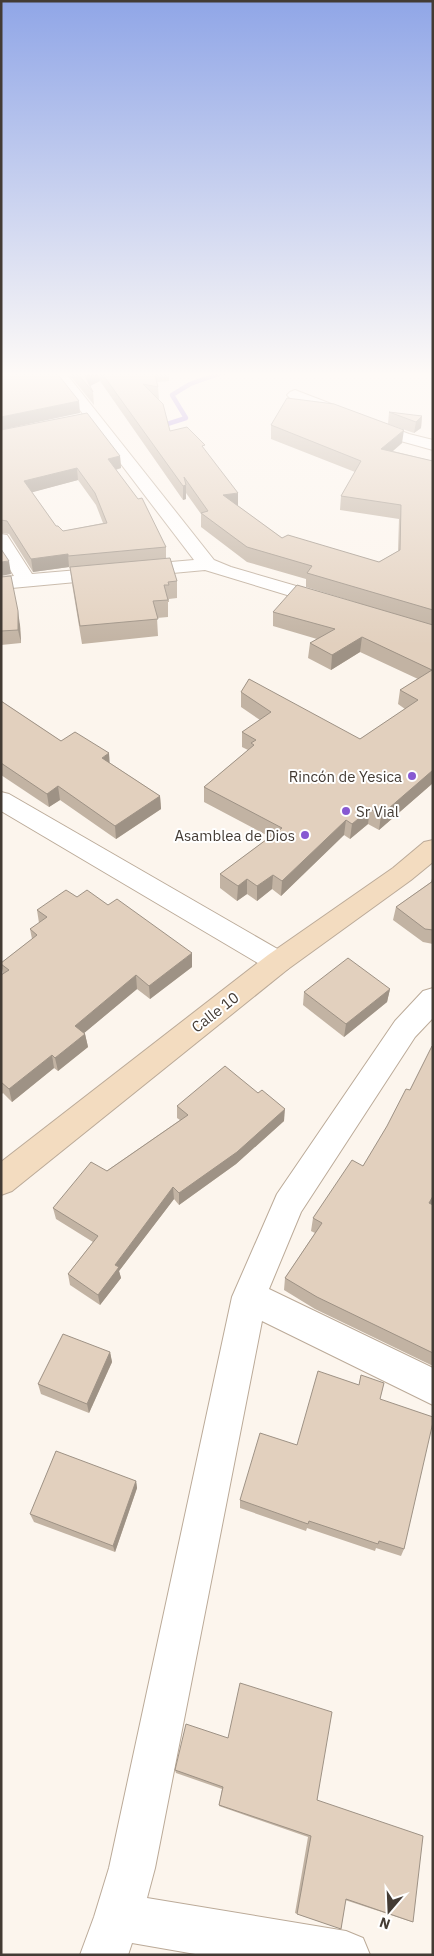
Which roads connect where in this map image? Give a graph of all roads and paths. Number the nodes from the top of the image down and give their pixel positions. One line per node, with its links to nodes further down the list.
1 (122, 463): 3 (street)
2 (1, 539): 4 (street)
3 (207, 564): 4 (street); 6 (street)
4 (26, 581): 5 (street)
5 (1, 583)
6 (348, 607)
7 (1, 800): 9 (street)
8 (433, 848): 9 (main road, Calle 10)
9 (278, 962): 11 (main road, Calle 10)
10 (433, 999): 12 (street)
11 (1, 1181)
12 (249, 1297): 13 (street); 14 (street)
13 (433, 1387)
14 (111, 1936): 15 (street)
15 (346, 1955)

